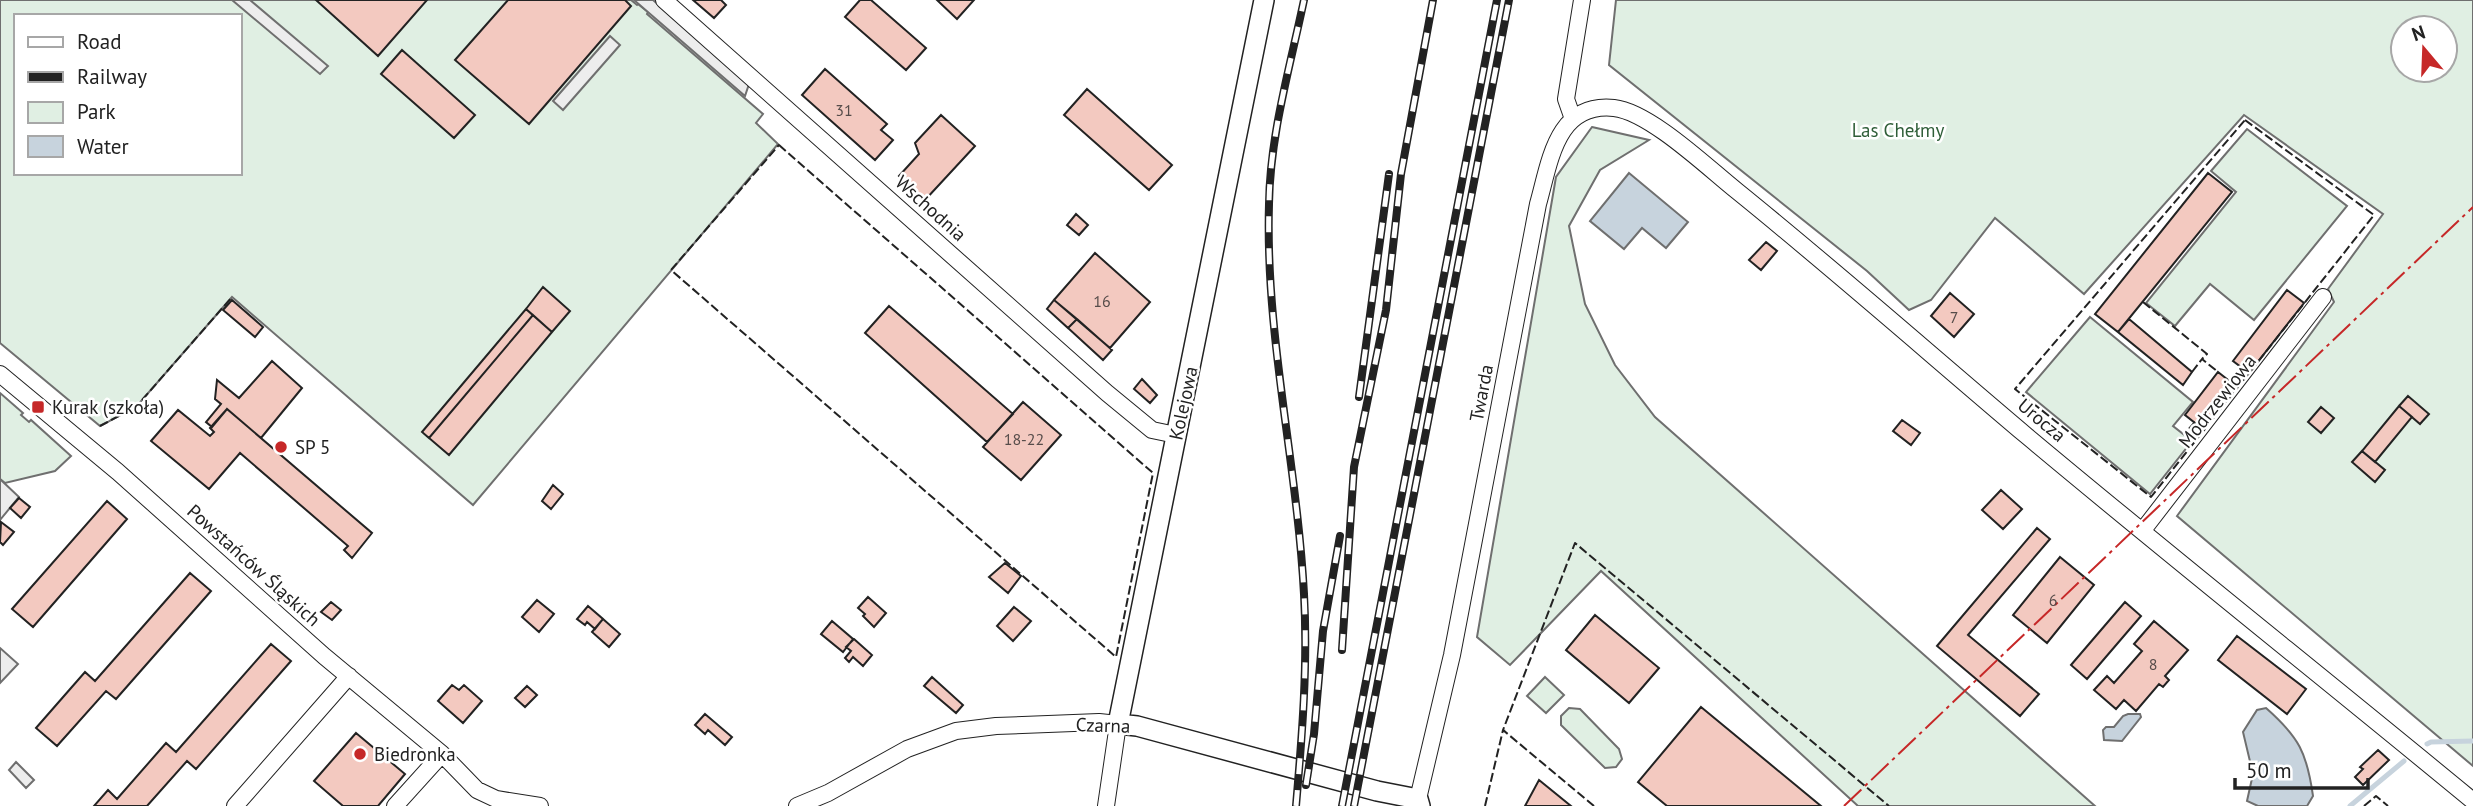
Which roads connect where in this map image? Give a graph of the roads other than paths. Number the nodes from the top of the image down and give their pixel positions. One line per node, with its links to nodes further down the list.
1 (664, 0): 7 (street, Wschodnia)
2 (1264, 0): 7 (street, Kolejowa)
3 (1582, 0): 4 (street)
4 (1573, 119): 8 (street, Urocza); 13 (street, Twarda)
5 (2323, 297): 8 (street, Modrzewiowa)
6 (0, 374): 9 (street, Powstańców Śląskich)
7 (1176, 435): 10 (street, Kolejowa)
8 (2143, 530): 12 (street, Urocza)
9 (349, 676): 11 (street); 14 (street)
10 (1118, 724): 13 (street, Czarna); 17 (street, Czarna); 18 (street, Kolejowa)
11 (442, 754): 15 (street); 16 (street)
12 (2473, 801)
13 (1419, 803)
14 (235, 806)
15 (395, 806)
16 (540, 806)
17 (797, 806)
18 (1106, 806)

